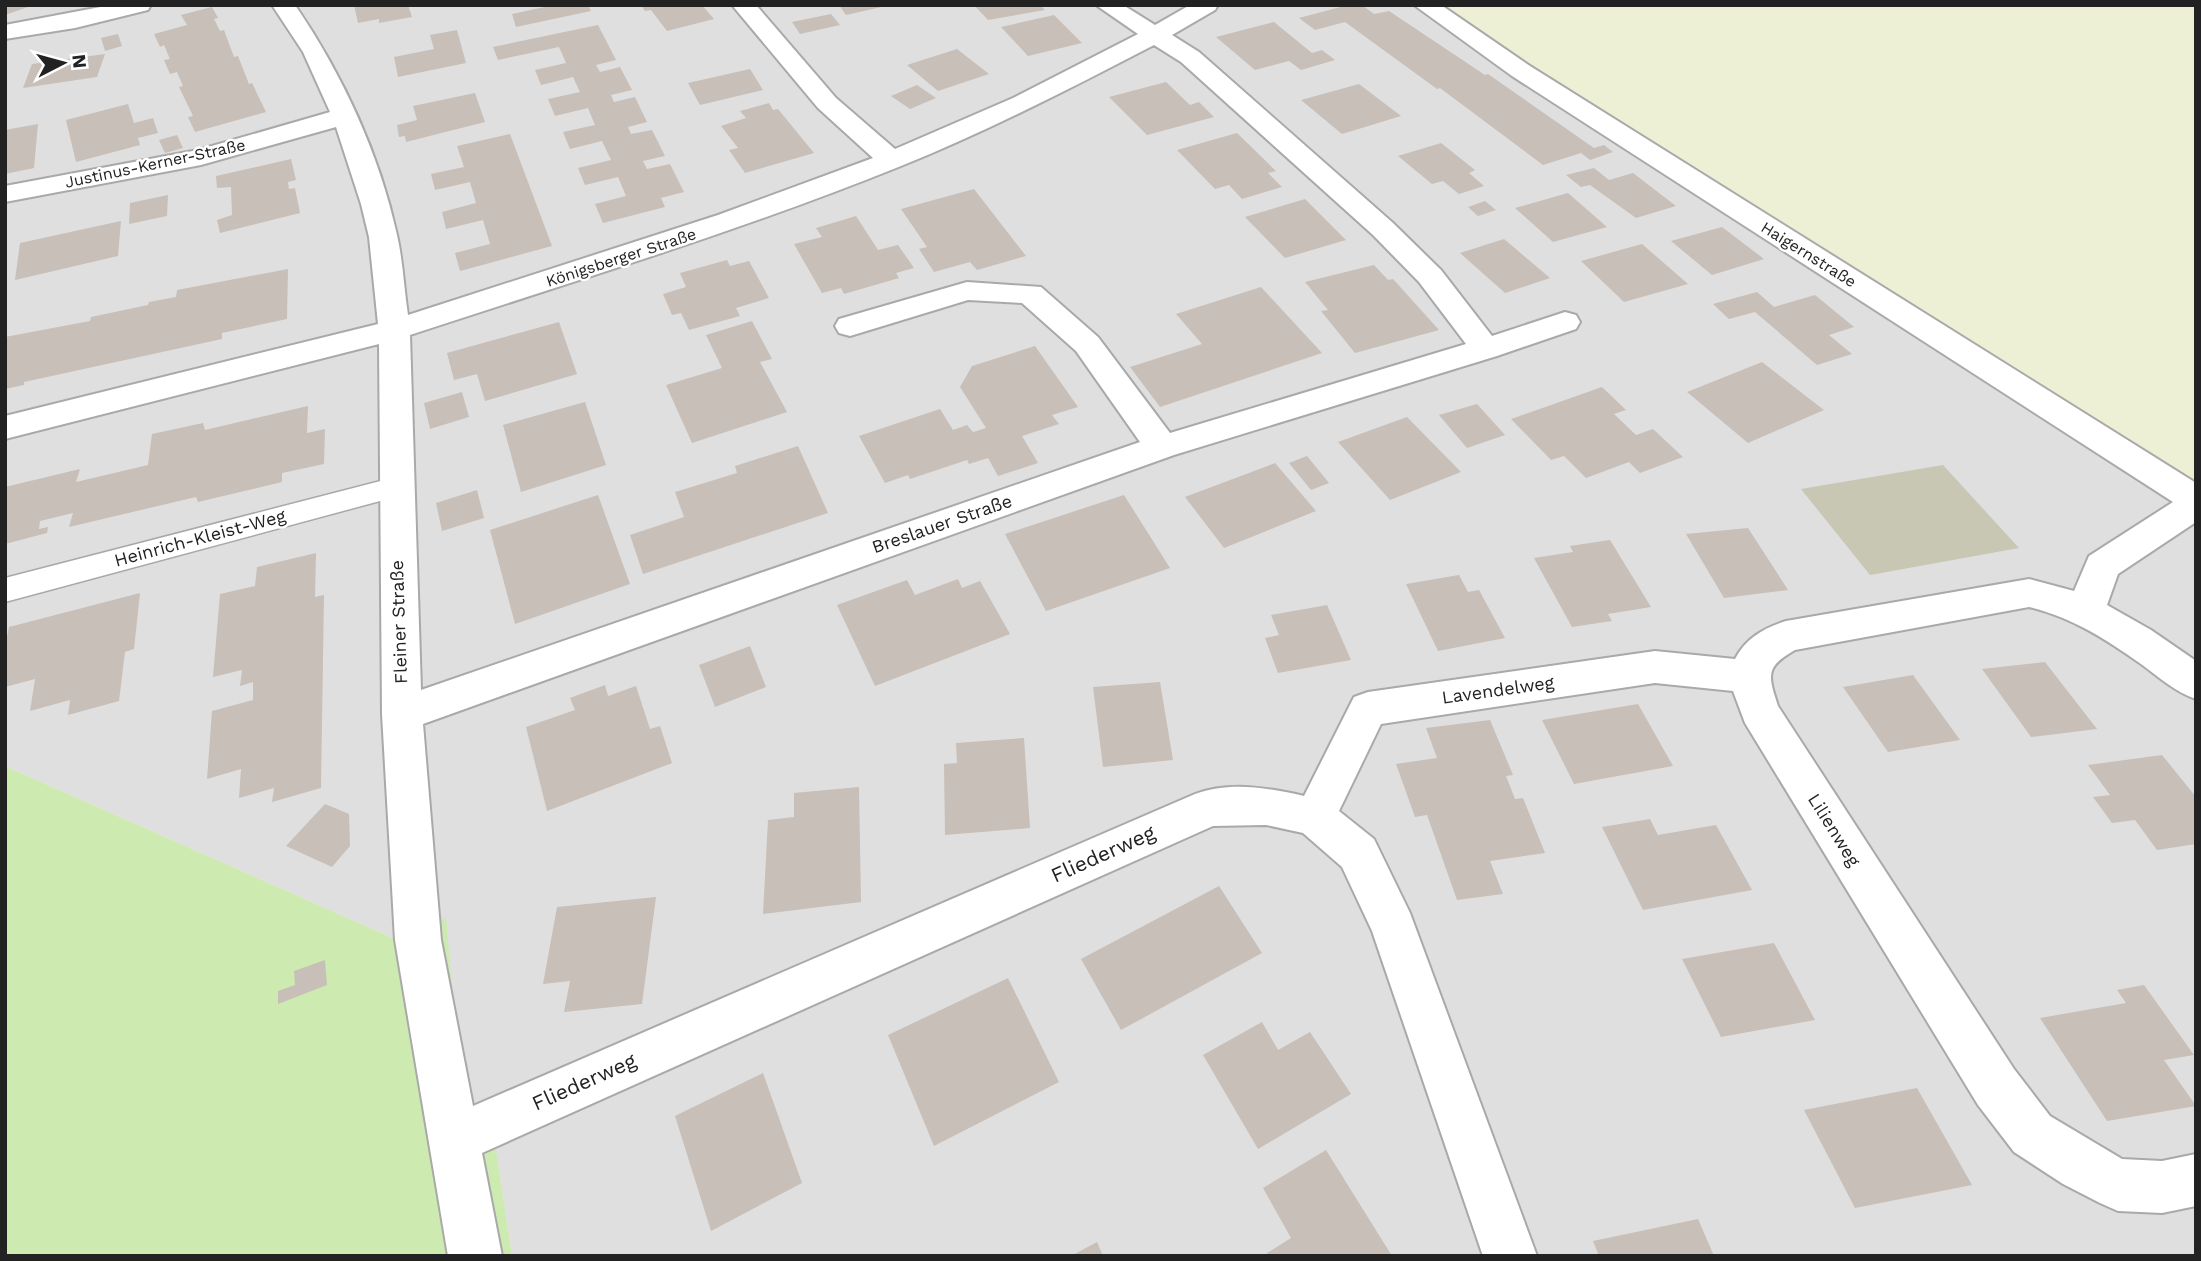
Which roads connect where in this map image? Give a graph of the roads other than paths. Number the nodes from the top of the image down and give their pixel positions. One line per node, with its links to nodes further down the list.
1 (140, 5): 7 (street)
2 (283, 5): 9 (street, Fleiner Straße)
3 (743, 5): 10 (street)
4 (1107, 5): 8 (street)
5 (1207, 5): 8 (street, Königsberger Straße)
6 (1425, 5): 19 (street, Haigernstraße)
7 (5, 32)
8 (1153, 36): 10 (street, Königsberger Straße); 15 (street)
9 (345, 116): 11 (street, Justinus-Kerner-Straße); 14 (street, Fleiner Straße)
10 (892, 160): 14 (street, Königsberger Straße)
11 (5, 194)
12 (1566, 322): 15 (street, Breslauer Straße)
13 (850, 326): 17 (street)
14 (394, 330): 16 (street, Königsberger Straße); 18 (street, Fleiner Straße)
15 (1486, 349): 17 (street, Breslauer Straße)
16 (5, 428)
17 (1162, 447): 24 (street, Breslauer Straße)
18 (396, 487): 20 (lane, Heinrich-Kleist-Weg); 24 (street, Fleiner Straße)
19 (2196, 502): 21 (street)
20 (5, 590)
21 (2086, 609): 22 (street); 23 (street)
22 (1748, 677): 25 (street, Lavendelweg); 27 (street, Lilienweg)
23 (2196, 683)
24 (402, 714): 26 (street, Fleiner Straße)
25 (1315, 817): 26 (street, Fliederweg); 29 (street, Fliederweg)
26 (454, 1140): 28 (street, Fleiner Straße)
27 (2196, 1180)
28 (475, 1256)
29 (1510, 1256)

